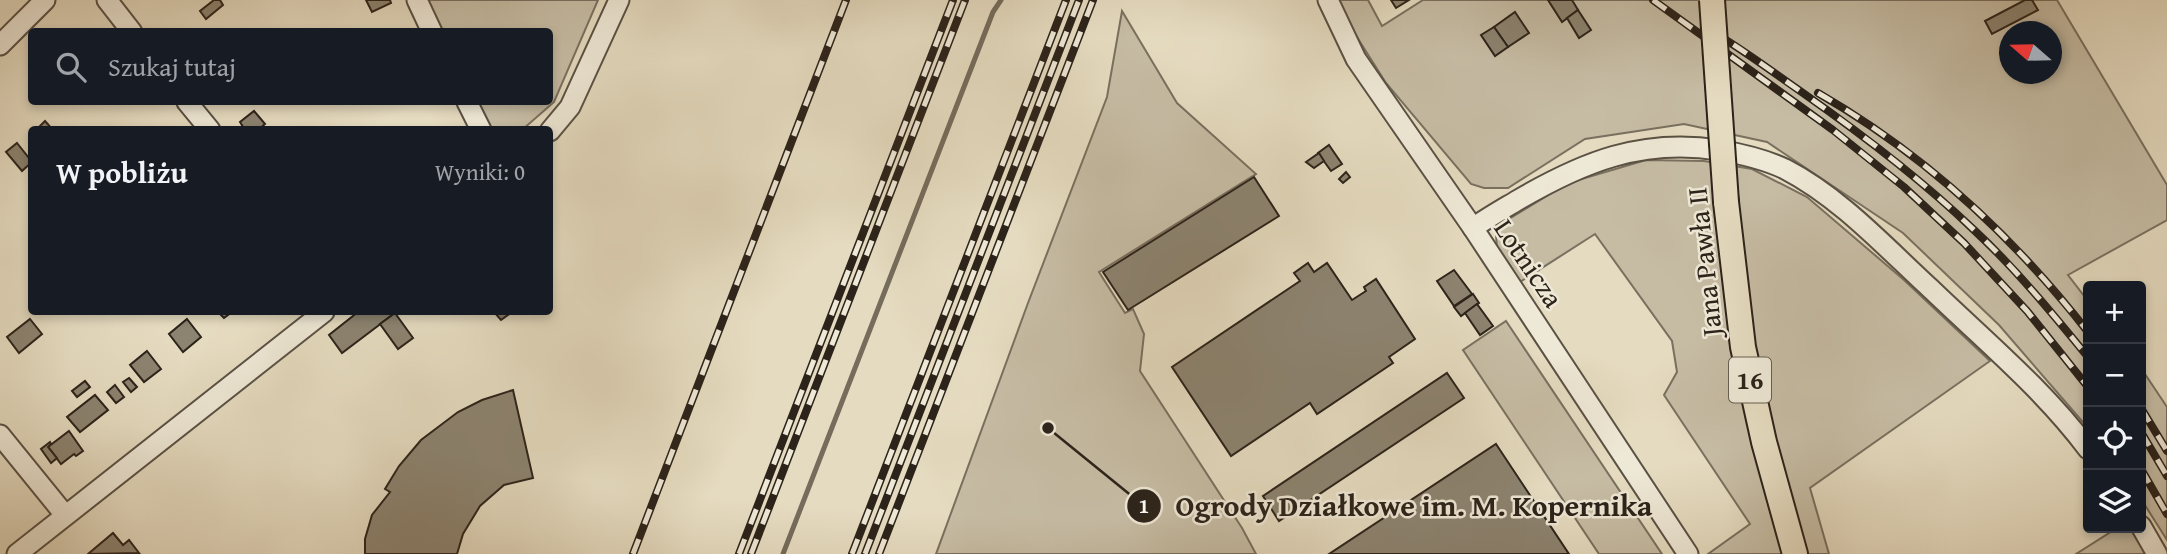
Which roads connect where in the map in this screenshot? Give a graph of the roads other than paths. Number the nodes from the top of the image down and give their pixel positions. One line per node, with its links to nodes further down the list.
1 (45, 0): 9 (street)
2 (107, 0): 7 (street)
3 (417, 0): 8 (street)
4 (619, 0): 14 (street)
5 (1328, 0): 15 (street, Lotnicza)
6 (1712, 0): 23 (main road, Jana Pawła II / 16, bridge)
7 (129, 28)
8 (430, 28)
9 (0, 45)
10 (189, 105): 12 (street)
11 (468, 105): 13 (street)
12 (207, 126)
13 (479, 126)
14 (553, 127)
15 (1473, 228): 18 (street); 22 (street, Lotnicza)
16 (320, 315): 19 (street)
17 (0, 435): 19 (street)
18 (2083, 442)
19 (65, 515): 21 (street)
20 (2145, 533): 24 (street)
21 (17, 554)
22 (1688, 554)
23 (1794, 554)
24 (2157, 554)

